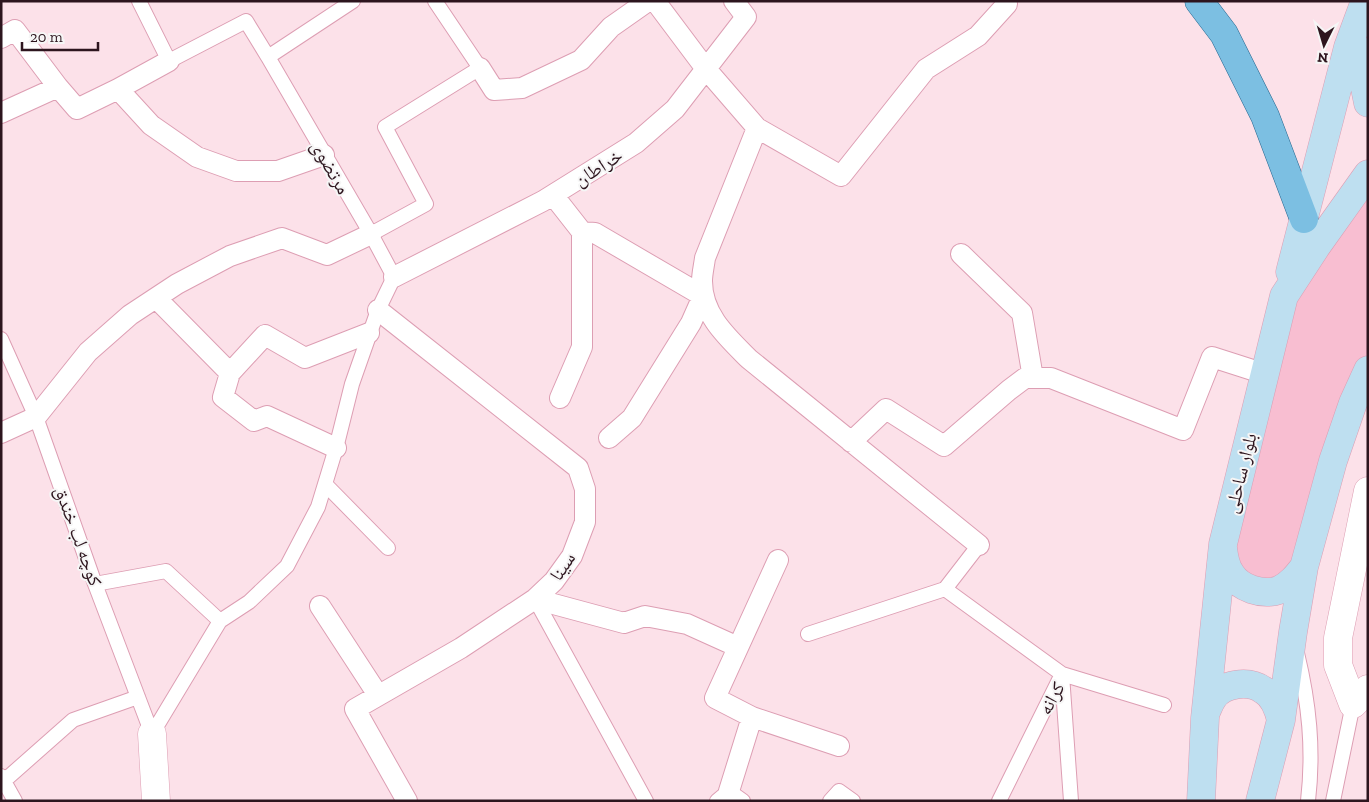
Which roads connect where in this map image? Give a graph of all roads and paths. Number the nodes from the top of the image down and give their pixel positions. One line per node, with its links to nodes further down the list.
1 (139, 1): 13 (lane)
2 (353, 1): 12 (lane)
3 (435, 1): 14 (lane)
4 (648, 1): 14 (street)
5 (655, 1): 15 (street)
6 (734, 1): 15 (street, خراطان)
7 (1199, 1): 24 (main road)
8 (1365, 1): 24 (main road)
9 (1005, 3): 20 (street)
10 (1, 38): 16 (street)
11 (1368, 52): 18 (main road)
12 (268, 57): 13 (lane, مرتضوی); 21 (lane, مرتضوی)
13 (169, 61): 17 (street)
14 (480, 68): 26 (lane)
15 (706, 68): 20 (street); 23 (street, خراطان)
16 (58, 87): 17 (street); 19 (street)
17 (118, 89): 21 (street)
18 (1368, 103)
19 (1, 113)
20 (757, 128): 29 (street)
21 (324, 155): 26 (lane, مرتضوی)
22 (1368, 174): 30 (main road, بلوار ساحلی)
23 (553, 195): 25 (street); 28 (street, خراطان)
24 (1304, 219): 30 (main road)
25 (582, 232): 29 (street); 40 (street)
26 (371, 234): 28 (lane, مرتضوی); 31 (street)
27 (961, 254): 38 (street)
28 (394, 277): 32 (lane)
29 (703, 296): 43 (street); 44 (street)
30 (1284, 296): 37 (main road, بلوار ساحلی)
31 (156, 298): 36 (street); 41 (street)
32 (378, 310): 33 (lane); 55 (street, سینا)
33 (369, 333): 36 (street); 45 (lane)
34 (1, 339): 41 (lane, کوچه لب خندق)
35 (1368, 370): 39 (main road)
36 (230, 373): 45 (street)
37 (1265, 374): 38 (street); 48 (main road, بلوار ساحلی)
38 (1033, 378): 44 (street)
39 (1360, 395): 52 (main road)
40 (560, 398)
41 (36, 417): 42 (street); 53 (lane, کوچه لب خندق)
42 (1, 433)
43 (610, 438)
44 (851, 442): 49 (street)
45 (336, 448): 46 (lane)
46 (325, 484): 50 (lane); 57 (lane)
47 (1368, 491): 64 (street)
48 (1223, 544): 52 (main road); 66 (main road, بلوار ساحلی)
49 (979, 545): 54 (lane)
50 (388, 548)
51 (778, 560): 60 (street)
52 (1304, 567): 58 (main road)
53 (95, 584): 57 (lane); 63 (lane, کوچه لب خندق)
54 (945, 589): 59 (lane); 61 (lane)
55 (535, 599): 60 (street); 62 (street, سینا); 76 (lane)
56 (320, 606): 62 (street)
57 (220, 621): 69 (lane)
58 (1293, 632): 68 (main road); 83 (lane)
59 (808, 634)
60 (738, 647): 67 (street)
61 (1062, 674): 65 (lane); 79 (lane, کرانه); 80 (lane, کرانه)
62 (378, 695): 75 (street, سینا)
63 (138, 697): 69 (lane, کوچه لب خندق); 71 (lane)
64 (1361, 697): 84 (lane)
65 (1164, 705)
66 (1206, 712): 68 (main road); 81 (main road, بلوار ساحلی)
67 (752, 717): 70 (street); 72 (street)
68 (1281, 720): 82 (main road)
69 (152, 734): 74 (street)
70 (839, 746)
71 (3, 778): 73 (lane)
72 (730, 798)
73 (15, 801)
74 (156, 801)
75 (407, 801)
76 (646, 801)
77 (830, 801): 78 (lane)
78 (853, 801)
79 (998, 801)
80 (1071, 801)
81 (1200, 801)
82 (1260, 801)
83 (1308, 801)
84 (1333, 801)

